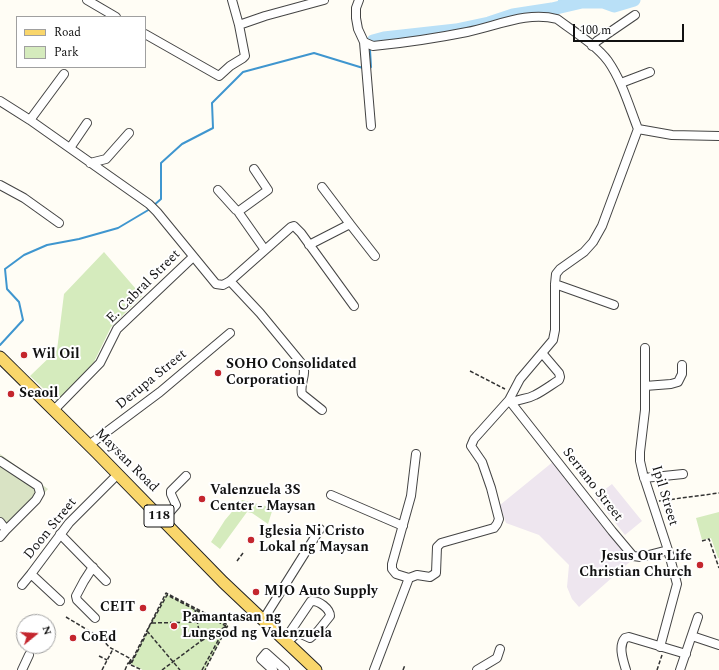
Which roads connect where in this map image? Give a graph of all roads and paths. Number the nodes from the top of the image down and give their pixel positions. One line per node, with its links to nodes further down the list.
1 (87, 0): 6 (street)
2 (232, 0): 7 (street)
3 (324, 0): 7 (street)
4 (360, 0): 9 (street)
5 (635, 15): 10 (street)
6 (114, 16)
7 (239, 25): 8 (street)
8 (146, 35)
9 (364, 42): 10 (street); 17 (street)
10 (592, 46): 13 (street)
11 (650, 72): 13 (street)
12 (64, 74): 15 (street)
13 (621, 83): 18 (street)
14 (0, 101): 15 (street)
15 (30, 120): 21 (street)
16 (87, 124): 21 (street)
17 (371, 126)
18 (638, 129): 20 (street); 35 (street)
19 (129, 133): 22 (street)
20 (719, 136)
21 (70, 148): 22 (street)
22 (90, 163): 33 (street)
23 (254, 170): 27 (street)
24 (0, 185): 28 (street)
25 (322, 187): 29 (street)
26 (218, 190): 27 (street)
27 (239, 211): 31 (street)
28 (59, 223)
29 (350, 224): 30 (street); 32 (street)
30 (309, 245): 31 (street); 37 (street)
31 (265, 250): 34 (street)
32 (374, 256)
33 (193, 257): 34 (street); 46 (street, E. Cabral Street)
34 (230, 281): 47 (street)
35 (555, 284): 36 (street); 40 (street)
36 (614, 305)
37 (354, 306)
38 (230, 333): 48 (street, Derupa Street)
39 (645, 348): 44 (street, Ipil Street)
40 (542, 354): 45 (street); 45 (street)
41 (0, 357): 46 (main road, Maysan Road / 118)
42 (682, 365): 44 (street)
43 (470, 371): 45 (path)
44 (645, 386): 54 (street, Ipil Street)
45 (511, 399): 66 (street, Serrano Street); 72 (street)
46 (54, 410): 48 (main road, Maysan Road / 118)
47 (322, 410)
48 (89, 445): 51 (main road, Maysan Road / 118)
49 (416, 454): 60 (street)
50 (0, 461): 62 (street)
51 (118, 474): 58 (main road, Maysan Road / 118); 63 (street, Doon Street)
52 (683, 474): 54 (street)
53 (186, 476): 58 (street)
54 (644, 478): 57 (street, Ipil Street)
55 (719, 493): 57 (path)
56 (331, 495): 60 (street)
57 (652, 502): 66 (street, Ipil Street)
58 (163, 520): 80 (main road, Maysan Road / 118)
59 (0, 522): 62 (street)
60 (403, 526): 72 (street)
61 (320, 529): 80 (street)
62 (6, 530): 64 (street)
63 (60, 534): 69 (street); 71 (street, Doon Street)
64 (0, 537)
65 (702, 541): 70 (path)
66 (668, 550): 90 (street, Ipil Street)
67 (242, 553): 68 (path)
68 (236, 561)
69 (93, 567): 73 (street); 79 (street)
70 (719, 568)
71 (31, 574): 74 (street, Doon Street); 75 (street)
72 (409, 578): 112 (street)
73 (106, 581)
74 (22, 585)
75 (60, 601)
76 (195, 610): 81 (path); 82 (path); 83 (path)
77 (66, 617): 89 (path)
78 (698, 617): 85 (street)
79 (95, 618)
80 (263, 620): 100 (main road, Maysan Road / 118)
81 (152, 622): 82 (path); 84 (path)
82 (197, 622): 87 (path)
83 (226, 626): 87 (path); 107 (path)
84 (147, 631): 97 (path); 98 (path)
85 (692, 636): 88 (street); 92 (street)
86 (290, 637): 86 (street)
87 (201, 641): 97 (path)
88 (719, 645)
89 (113, 649): 96 (path); 98 (path)
90 (662, 649): 92 (street); 115 (street); 116 (path)
91 (500, 650): 114 (street)
92 (686, 654): 117 (street)
93 (29, 655): 101 (street)
94 (99, 656): 96 (path)
95 (263, 656): 108 (street); 109 (street); 110 (street); 111 (street)
96 (107, 660): 102 (path)
97 (173, 662): 105 (path); 106 (path)
98 (130, 664): 103 (path); 104 (path); 107 (path)
99 (405, 664): 113 (path)
100 (311, 669)
101 (22, 670)
102 (102, 670)
103 (125, 670)
104 (142, 670)
105 (162, 670)
106 (180, 670)
107 (203, 670)
108 (273, 670)
109 (277, 670)
110 (281, 670)
111 (285, 670)
112 (374, 670)
113 (402, 670)
114 (477, 670)
115 (626, 670)
116 (658, 670)
117 (680, 670)

